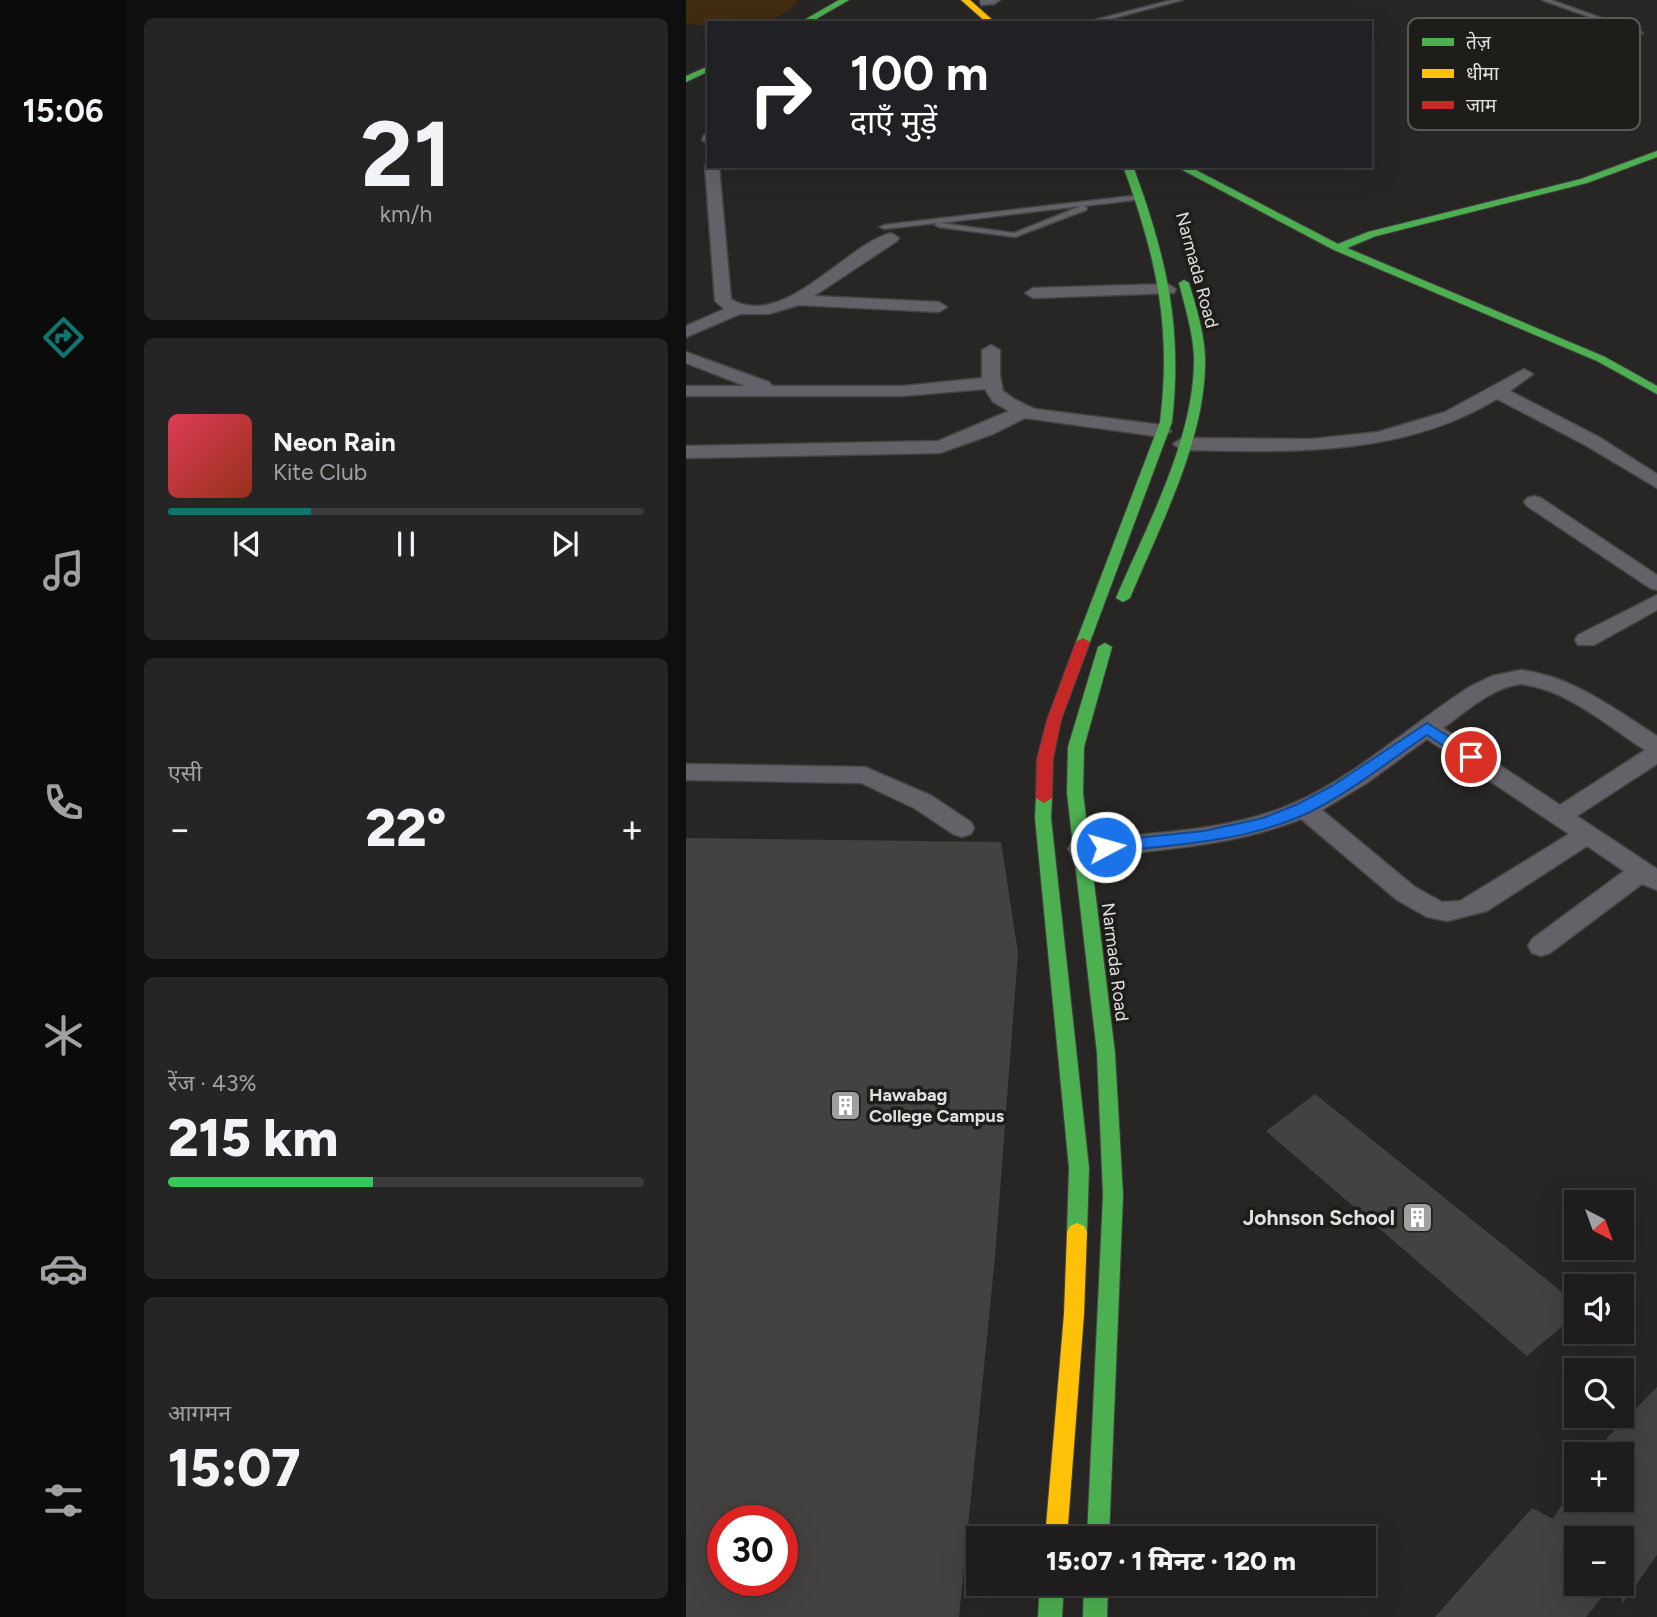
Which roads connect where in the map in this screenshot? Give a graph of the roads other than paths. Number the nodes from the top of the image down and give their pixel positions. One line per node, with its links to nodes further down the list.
1 (845, 0): 7 (street)
2 (965, 0): 8 (street)
3 (1179, 0): 10 (lane)
4 (1545, 0): 6 (lane)
5 (988, 1): 9 (street)
6 (1597, 18)
7 (807, 21)
8 (990, 21)
9 (1009, 21)
10 (1094, 21)
11 (707, 69): 12 (street)
12 (686, 79)
13 (1657, 153): 22 (street)
14 (712, 168): 28 (street)
15 (1129, 168): 18 (street)
16 (1177, 172): 17 (street)
17 (1203, 172): 22 (street)
18 (1140, 197): 19 (lane); 24 (street)
19 (1099, 202): 20 (lane); 20 (lane)
20 (924, 222): 21 (lane)
21 (888, 232): 26 (street)
22 (1344, 245): 33 (street); 38 (street)
23 (1181, 267): 41 (street, Narmada Road)
24 (1168, 289): 25 (street); 40 (street)
25 (1033, 293)
26 (797, 300): 27 (street); 28 (street)
27 (939, 307)
28 (738, 309): 29 (street)
29 (686, 332)
30 (991, 350): 34 (street)
31 (686, 357): 36 (street)
32 (1524, 374): 37 (street)
33 (1657, 375)
34 (990, 383): 36 (street); 39 (street)
35 (686, 391): 36 (street)
36 (780, 391)
37 (1496, 391): 41 (street); 43 (street)
38 (1657, 391)
39 (1024, 411): 40 (street); 42 (street)
40 (1162, 431): 59 (street)
41 (1182, 444): 56 (street, Narmada Road)
42 (686, 452)
43 (1657, 482)
44 (1534, 502): 45 (street)
45 (1657, 584)
46 (1657, 601): 47 (street)
47 (1586, 640)
48 (1427, 728): 49 (street); 52 (street); 53 (street)
49 (1657, 747)
50 (1657, 753): 53 (street)
51 (686, 772): 54 (street)
52 (1304, 808): 55 (street); 56 (street)
53 (1560, 816): 55 (street)
54 (962, 828)
55 (1587, 834): 57 (street)
56 (1081, 849): 60 (street, Narmada Road)
57 (1649, 876): 58 (street)
58 (1541, 946)
59 (1057, 1526)
60 (1099, 1526)
61 (1051, 1596): 63 (street)
62 (1096, 1596): 64 (street)
63 (1049, 1617)
64 (1095, 1617)

